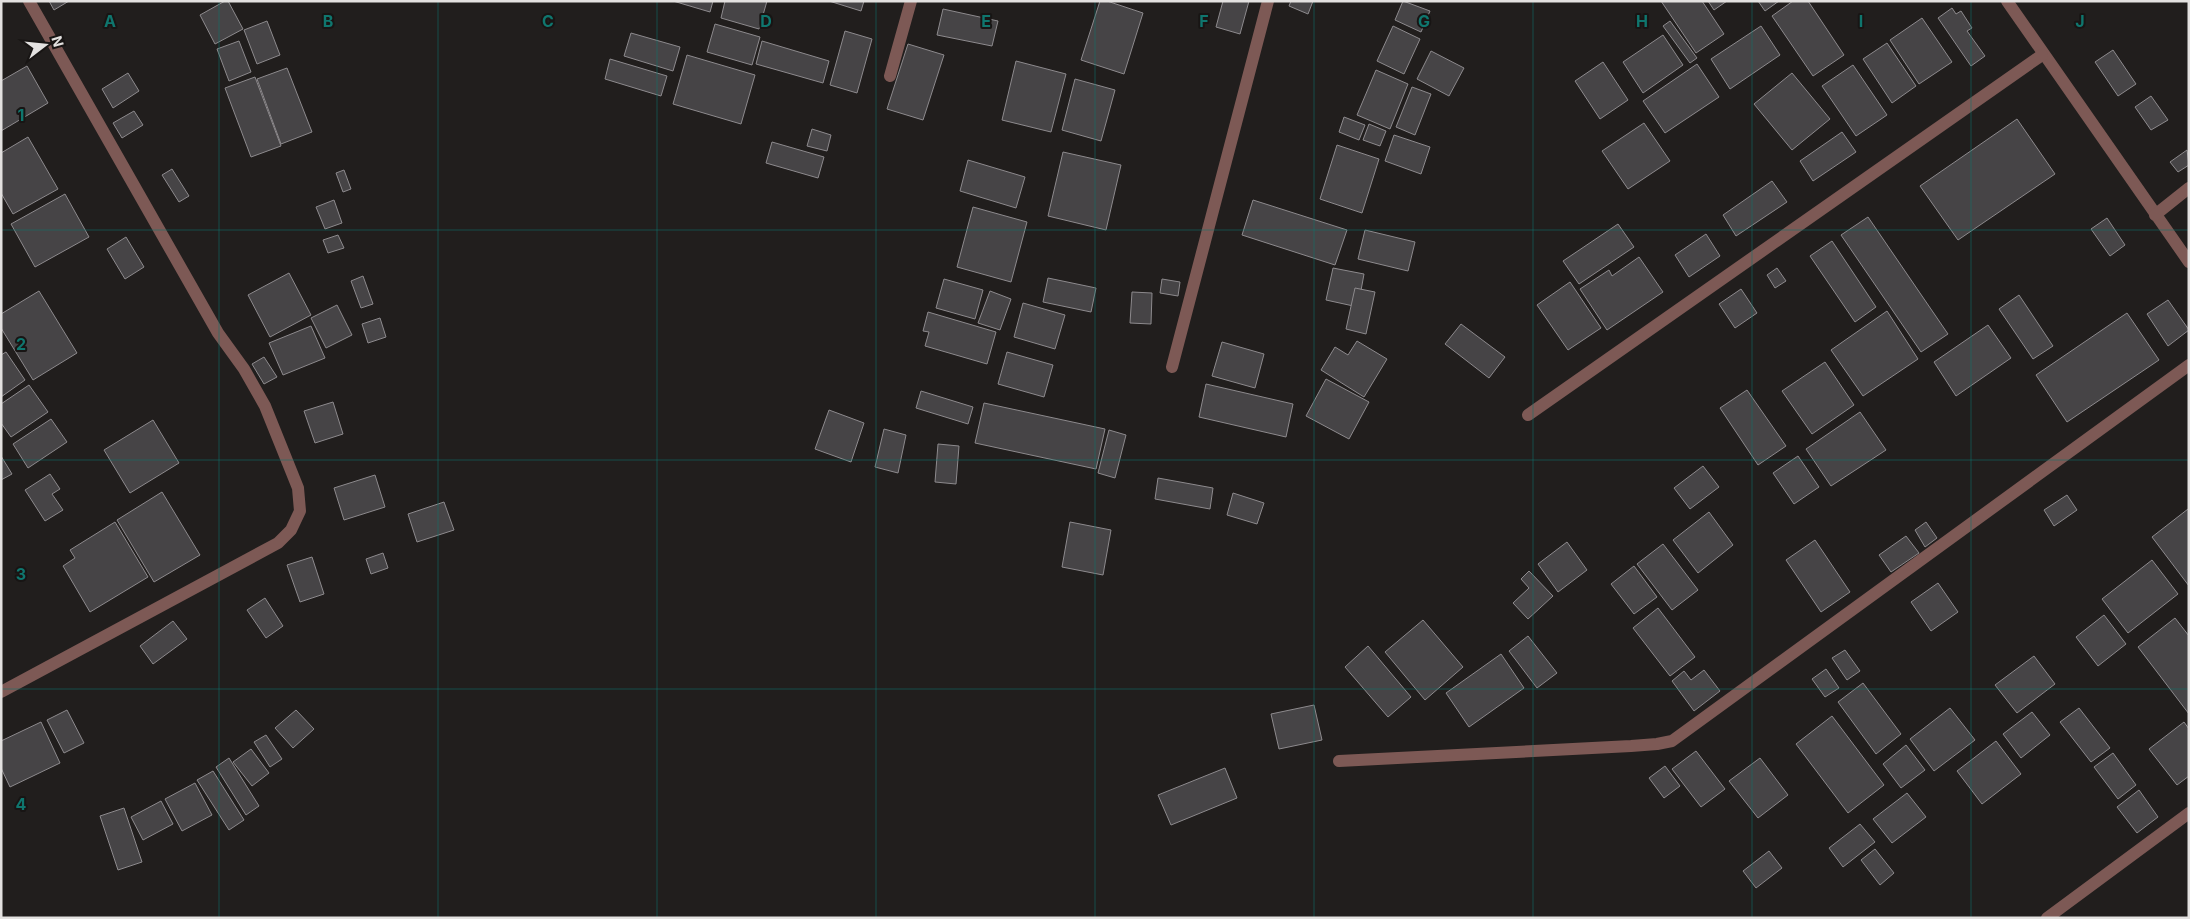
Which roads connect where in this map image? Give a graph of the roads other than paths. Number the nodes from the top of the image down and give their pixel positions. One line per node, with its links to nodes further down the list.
1 (29, 1): 13 (street)
2 (911, 1): 6 (street)
3 (1268, 1): 11 (street)
4 (2007, 1): 5 (street)
5 (2042, 55): 8 (street); 12 (street)
6 (890, 76)
7 (2189, 188): 8 (street)
8 (2155, 215): 9 (street)
9 (2189, 262)
10 (2189, 365): 14 (street)
11 (1172, 367)
12 (1528, 415)
13 (1, 692)
14 (1339, 761)
15 (2189, 813): 16 (street)
16 (2047, 918)

